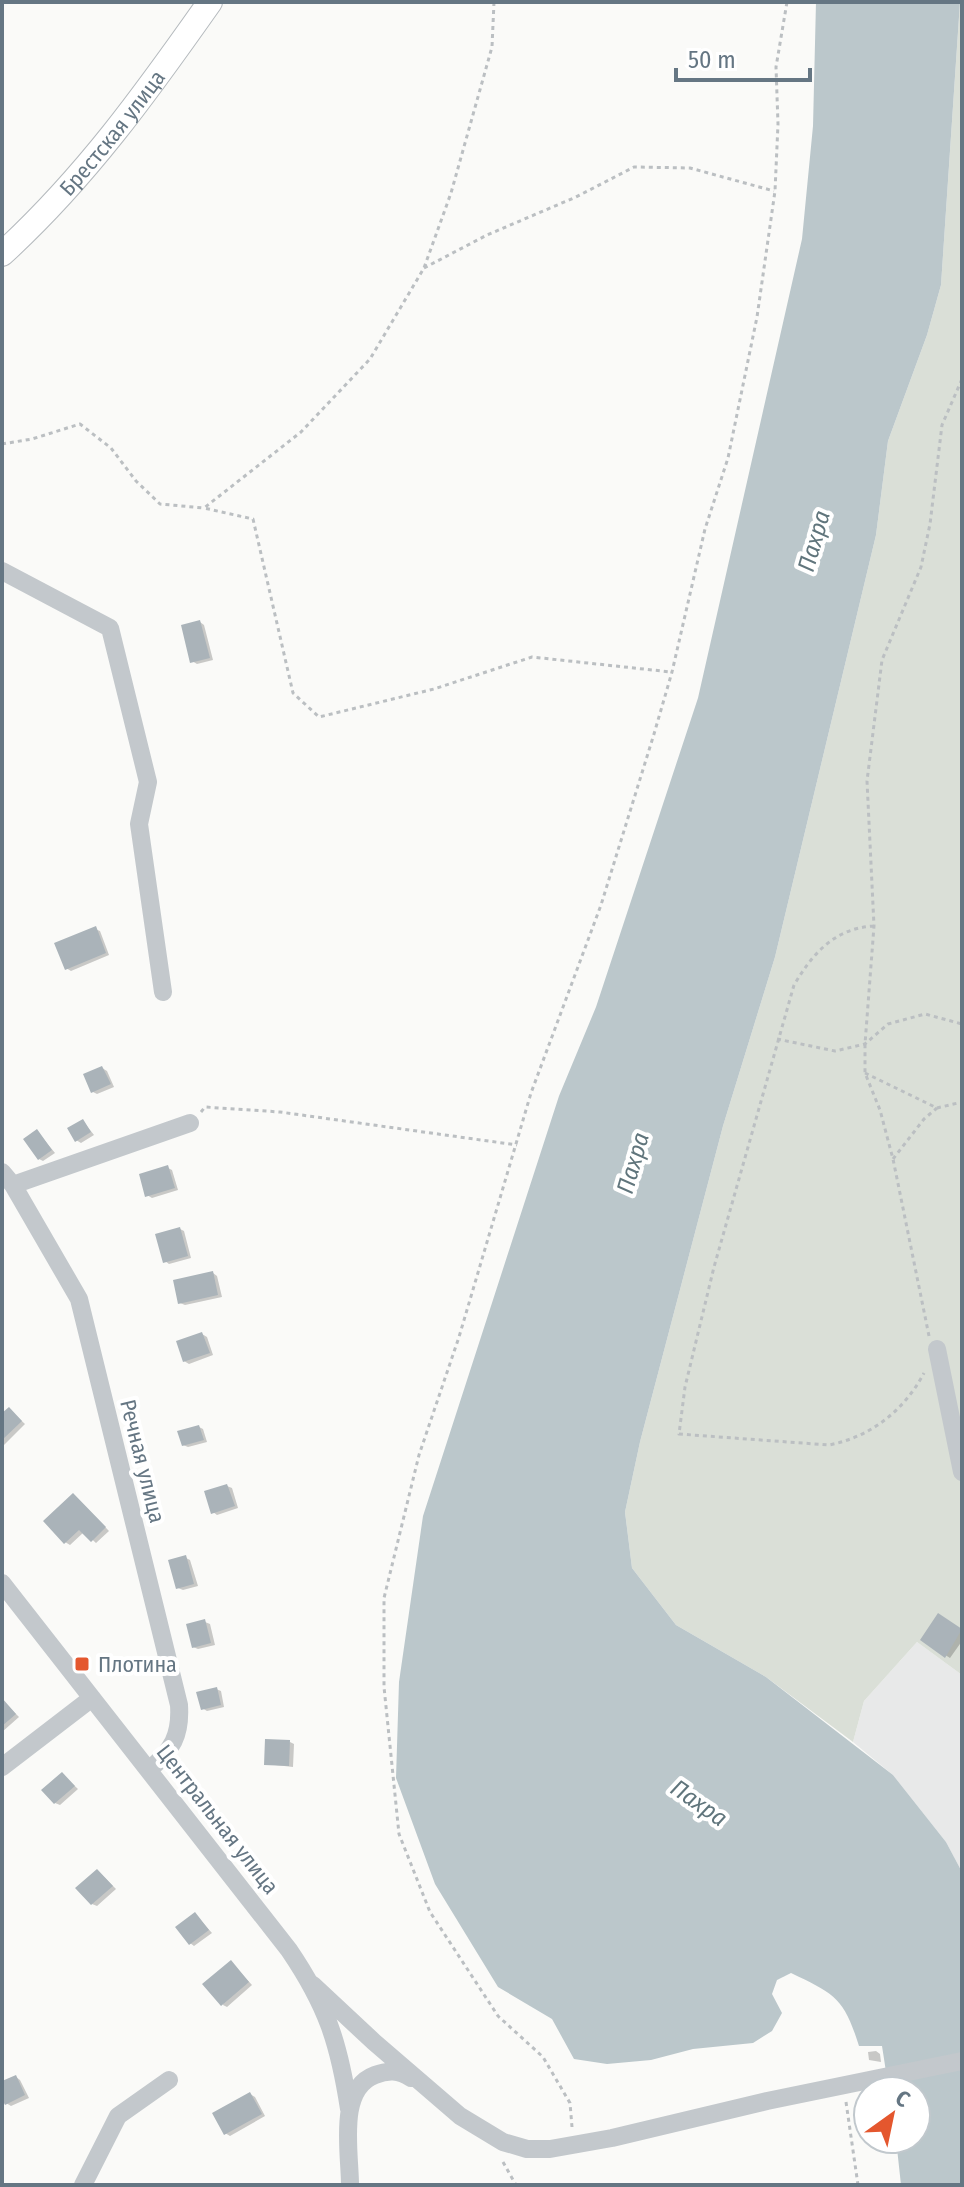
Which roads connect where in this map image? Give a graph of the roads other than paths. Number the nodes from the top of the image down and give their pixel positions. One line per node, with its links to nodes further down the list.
1 (210, 2): 2 (main road, Брестская улица)
2 (2, 254)
3 (2, 571): 4 (street)
4 (163, 992)
5 (190, 1123): 6 (street)
6 (8, 1179): 12 (street, Речная улица)
7 (937, 1349): 8 (street)
8 (962, 1472)
9 (2, 1583): 10 (street, Центральная улица)
10 (92, 1698): 11 (street); 12 (street, Центральная улица)
11 (2, 1767)
12 (149, 1770): 13 (street, Центральная улица)
13 (313, 1985): 16 (street); 17 (street, Центральная улица)
14 (962, 2061): 16 (street)
15 (169, 2080): 18 (street)
16 (420, 2083): 17 (street)
17 (349, 2109): 19 (street, Центральная улица)
18 (83, 2185)
19 (350, 2185)

